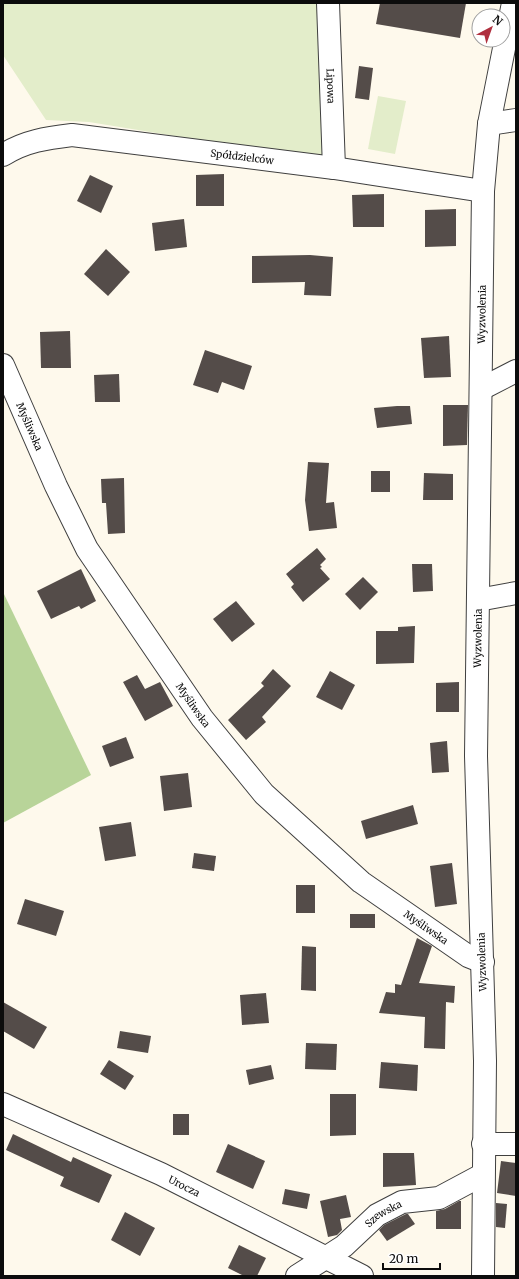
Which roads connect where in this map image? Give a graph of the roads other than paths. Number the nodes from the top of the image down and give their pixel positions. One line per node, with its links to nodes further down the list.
1 (328, 3): 6 (street, Lipowa)
2 (513, 3): 4 (street, Wyzwolenia)
3 (516, 120): 4 (street)
4 (489, 124): 7 (street, Wyzwolenia)
5 (3, 155): 6 (street, Spółdzielców)
6 (334, 168): 7 (street, Spółdzielców)
7 (483, 191): 10 (street, Wyzwolenia)
8 (3, 365): 13 (street, Myśliwska)
9 (516, 371): 10 (street)
10 (481, 389): 12 (street, Wyzwolenia)
11 (516, 593): 12 (street)
12 (478, 600): 13 (street, Wyzwolenia)
13 (482, 962): 15 (street, Wyzwolenia)
14 (3, 1104): 18 (street, Urocza)
15 (483, 1144): 16 (street); 17 (street, Wyzwolenia)
16 (516, 1144)
17 (482, 1176): 18 (street, Szewska); 21 (street, Wyzwolenia)
18 (325, 1257): 19 (street, Szewska); 20 (street, Urocza)
19 (297, 1276)
20 (362, 1276)
21 (482, 1276)

